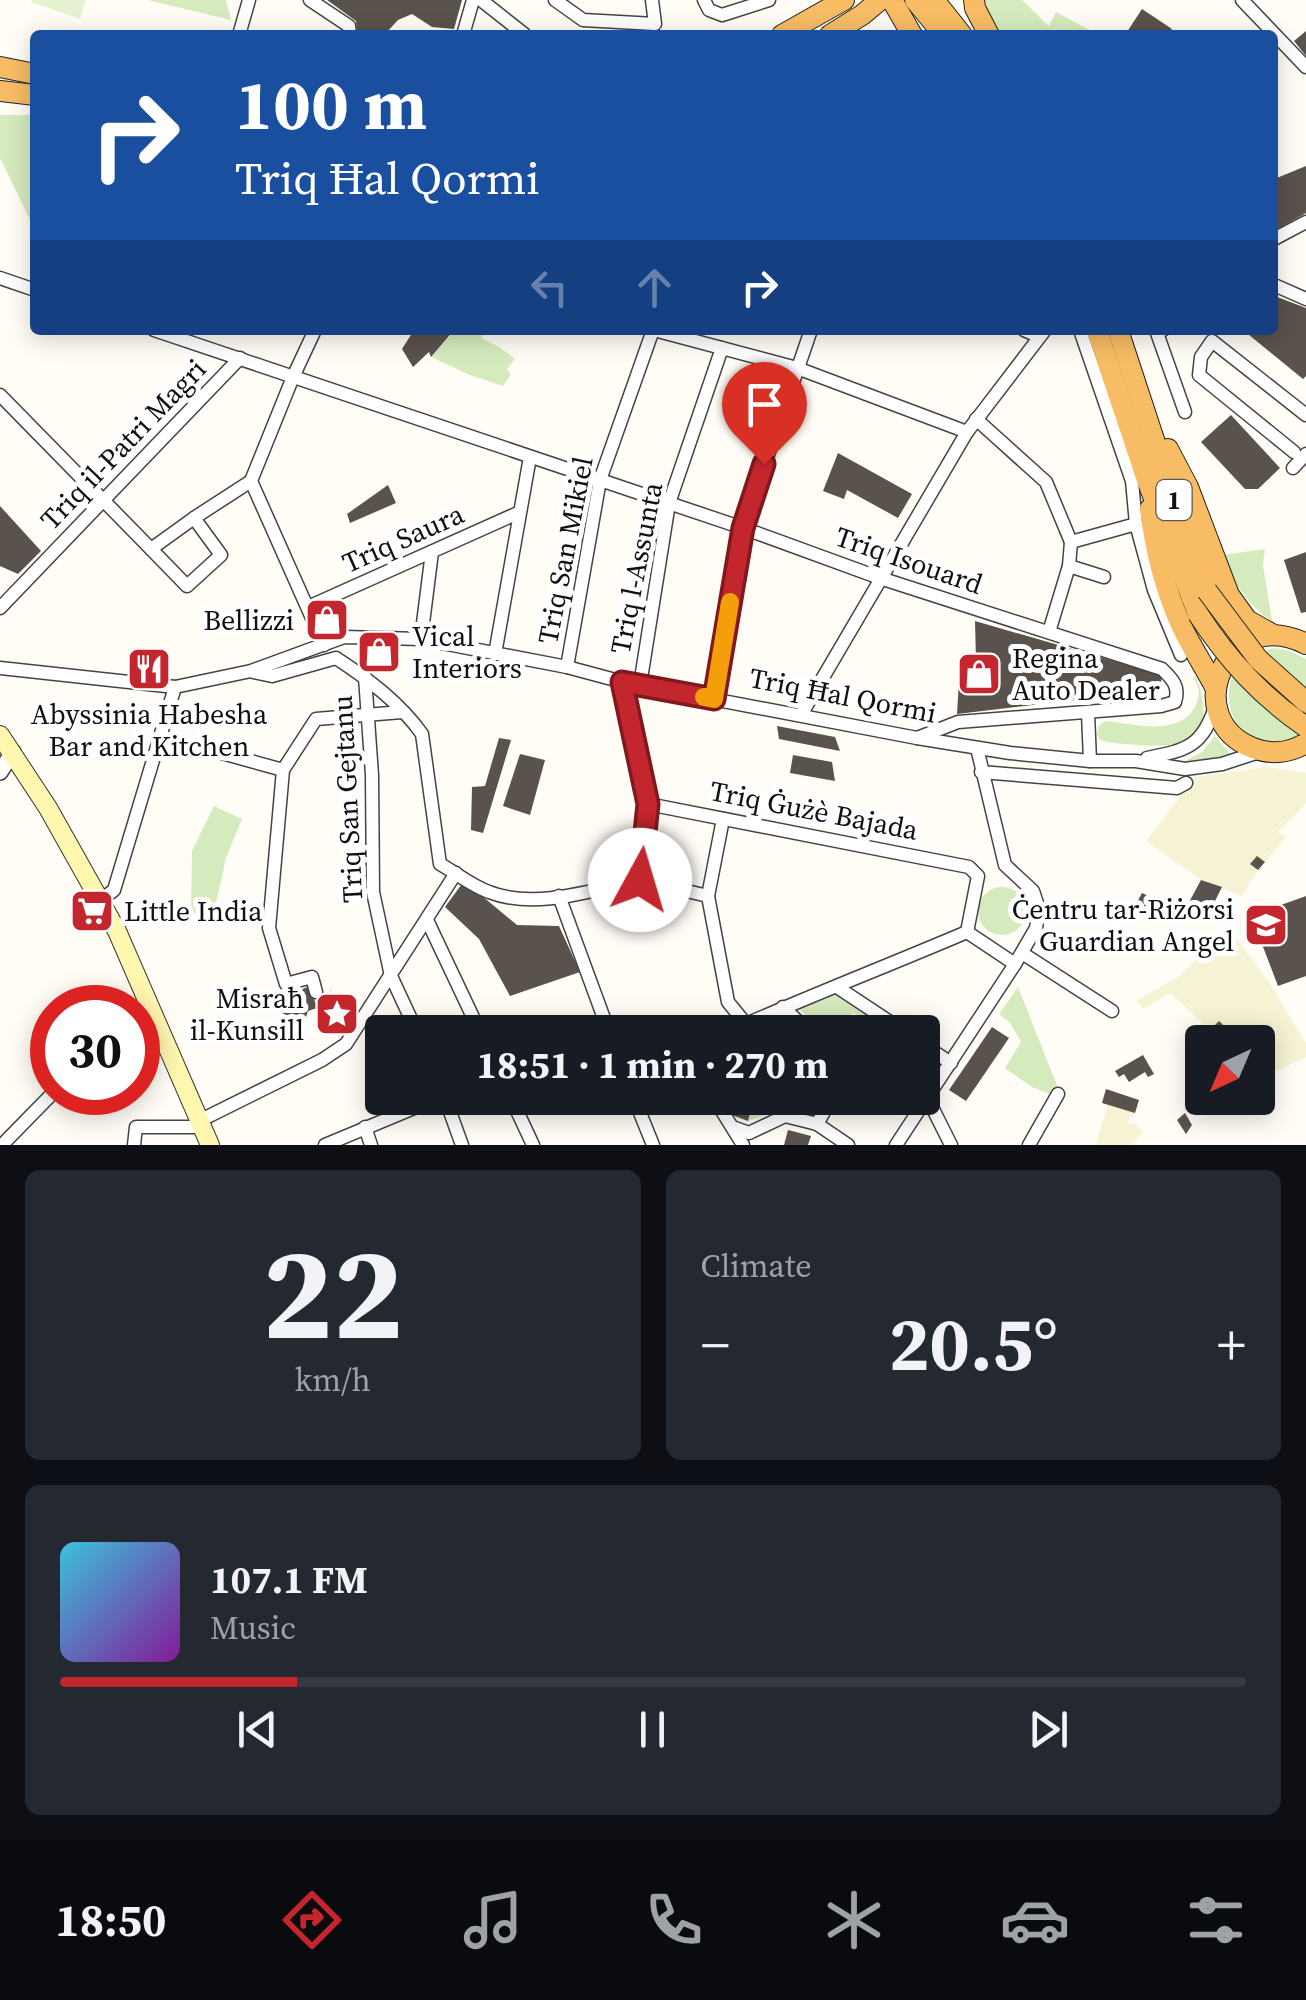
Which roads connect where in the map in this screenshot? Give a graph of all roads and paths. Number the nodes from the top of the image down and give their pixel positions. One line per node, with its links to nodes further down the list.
1 (310, 0): 16 (street)
2 (472, 0): 17 (street)
3 (481, 0): 18 (street)
4 (555, 0): 5 (street)
5 (652, 0)
6 (704, 0): 7 (street)
7 (769, 0)
8 (820, 0): 19 (highway)
9 (844, 0): 20 (highway)
10 (934, 0): 25 (highway)
11 (974, 0): 26 (highway)
12 (1242, 0): 27 (street)
13 (894, 1): 21 (highway); 22 (highway); 23 (highway); 24 (highway)
14 (243, 3): 15 (street)
15 (240, 30)
16 (349, 30)
17 (464, 30)
18 (519, 30)
19 (787, 30)
20 (790, 30)
21 (838, 30)
22 (867, 30)
23 (909, 30)
24 (937, 30)
25 (958, 30)
26 (987, 30)
27 (1271, 30)
28 (1278, 37): 29 (street)
29 (1306, 66)
30 (0, 67): 31 (highway)
31 (30, 73)
32 (0, 94): 33 (highway)
33 (30, 96)
34 (1306, 222): 35 (street)
35 (1278, 237)
36 (0, 278): 38 (street)
37 (1278, 287): 39 (street)
38 (30, 288)
39 (1306, 300)
40 (169, 335): 51 (street, Triq Isouard)
41 (313, 335): 53 (street)
42 (652, 335): 63 (street, Triq San Mikiel)
43 (673, 335): 50 (street)
44 (809, 335): 52 (street)
45 (1040, 335): 58 (street)
46 (1082, 335): 70 (street)
47 (1099, 335): 64 (highway, 1)
48 (1120, 335): 55 (highway, 1)
49 (1158, 335): 56 (street)
50 (722, 348): 52 (street); 67 (street, Triq l-Assunta)
51 (240, 358): 53 (street, Triq Isouard); 66 (street, Triq il-Patri Magri)
52 (797, 368): 59 (street); 71 (street)
53 (293, 378): 61 (street, Triq Isouard); 65 (street)
54 (0, 395): 66 (street)
55 (1145, 408): 81 (highway); 96 (highway, 1, bridge)
56 (1185, 412)
57 (1306, 416): 60 (street)
58 (976, 419): 59 (street); 72 (street)
59 (967, 432): 77 (street)
60 (1300, 453): 62 (street)
61 (530, 456): 63 (street, Triq Isouard); 68 (street)
62 (1293, 468)
63 (600, 480): 67 (street, Triq Isouard); 88 (street, Triq San Mikiel)
64 (1147, 480): 94 (highway); 101 (highway, 1, bridge)
65 (251, 482): 69 (street); 79 (street)
66 (104, 501): 73 (street); 78 (street, Triq il-Patri Magri)
67 (669, 503): 71 (street, Triq Isouard); 92 (street, Triq l-Assunta)
68 (518, 514): 74 (street, Triq Saura); 85 (street)
69 (194, 518): 73 (street); 73 (street)
70 (1136, 524): 72 (street); 86 (street)
71 (743, 528): 77 (street, Triq Isouard); 95 (street)
72 (1071, 542): 75 (street)
73 (151, 549)
74 (432, 552): 79 (street, Triq Saura); 82 (street)
75 (1069, 566): 76 (street); 80 (street)
76 (1104, 577)
77 (880, 578): 80 (street, Triq Isouard); 99 (street)
78 (0, 608)
79 (308, 608): 84 (street)
80 (1048, 632): 98 (street, Triq Isouard)
81 (1272, 634): 83 (highway); 94 (highway)
82 (420, 639): 84 (street, Triq Ħal Qormi); 85 (street, Triq Ħal Qormi)
83 (1305, 642)
84 (324, 645): 89 (street, Triq Ħal Qormi)
85 (495, 654): 88 (street, Triq Ħal Qormi)
86 (1181, 655)
87 (0, 668): 93 (street, Triq Ħal Qormi)
88 (567, 668): 91 (street, Triq Ħal Qormi)
89 (251, 672): 90 (street, Triq Ħal Qormi); 93 (street, Triq Ħal Qormi)
90 (365, 677): 97 (street); 100 (street, Triq San Gejtanu)
91 (622, 682): 92 (street, Triq Ħal Qormi); 116 (street)
92 (640, 684): 95 (street, Triq Ħal Qormi)
93 (175, 686): 122 (street)
94 (1216, 695): 108 (highway); 110 (street, Triq Ħal Qormi)
95 (714, 699): 99 (street, Triq Ħal Qormi)
96 (1306, 702)
97 (402, 712): 100 (street); 118 (street)
98 (1088, 713): 103 (street, Triq Isouard); 111 (street)
99 (801, 715): 103 (street, Triq Ħal Qormi)
100 (366, 716): 112 (street); 126 (street, Triq San Gejtanu)
101 (1306, 727)
102 (0, 736): 107 (main road)
103 (918, 738): 106 (street, Triq Ħal Qormi)
104 (1306, 744): 108 (highway)
105 (204, 748): 112 (street)
106 (977, 748): 111 (street, Triq Ħal Qormi); 114 (street)
107 (12, 752): 113 (street); 122 (main road)
108 (1271, 752): 109 (highway); 110 (street, Triq Ħal Qormi)
109 (1306, 760)
110 (1136, 761): 111 (street, Triq Ħal Qormi)
111 (1090, 762)
112 (283, 770): 128 (street)
113 (0, 772)
114 (981, 772): 115 (street); 125 (street)
115 (1186, 783)
116 (648, 804): 117 (street, Triq Ġużè Bajada); 119 (street)
117 (724, 818): 121 (street); 124 (street, Triq Ġużè Bajada)
118 (456, 873): 120 (street); 123 (street)
119 (640, 880): 120 (street); 121 (street)
120 (559, 896): 133 (street)
121 (708, 896): 134 (street)
122 (100, 901): 151 (main road)
123 (427, 920): 126 (street); 132 (street)
124 (967, 932): 125 (street); 127 (street)
125 (1019, 958): 130 (street); 139 (street)
126 (391, 976): 131 (street, Triq San Gejtanu); 151 (street)
127 (838, 987): 129 (street); 137 (street)
128 (316, 992)
129 (782, 1008): 135 (street); 136 (street)
130 (1112, 1010)
131 (409, 1015)
132 (472, 1015)
133 (603, 1015)
134 (739, 1015)
135 (766, 1015)
136 (790, 1015)
137 (880, 1015)
138 (940, 1056): 139 (street)
139 (951, 1063): 140 (street)
140 (940, 1080)
141 (1058, 1094): 155 (street)
142 (31, 1115): 156 (street)
143 (396, 1115): 153 (street)
144 (452, 1115): 161 (street)
145 (519, 1115): 162 (street)
146 (641, 1115): 163 (street)
147 (726, 1115): 154 (street)
148 (822, 1115): 152 (street)
149 (917, 1115): 166 (street)
150 (936, 1115): 167 (street)
151 (201, 1124): 157 (street); 158 (main road)
152 (817, 1124): 154 (street); 165 (street)
153 (366, 1127): 159 (street); 160 (street)
154 (735, 1128): 164 (street)
155 (1036, 1143)
156 (2, 1145)
157 (134, 1145)
158 (210, 1145)
159 (325, 1145)
160 (371, 1145)
161 (462, 1145)
162 (533, 1145)
163 (653, 1145)
164 (744, 1145)
165 (848, 1145)
166 (896, 1145)
167 (951, 1145)

